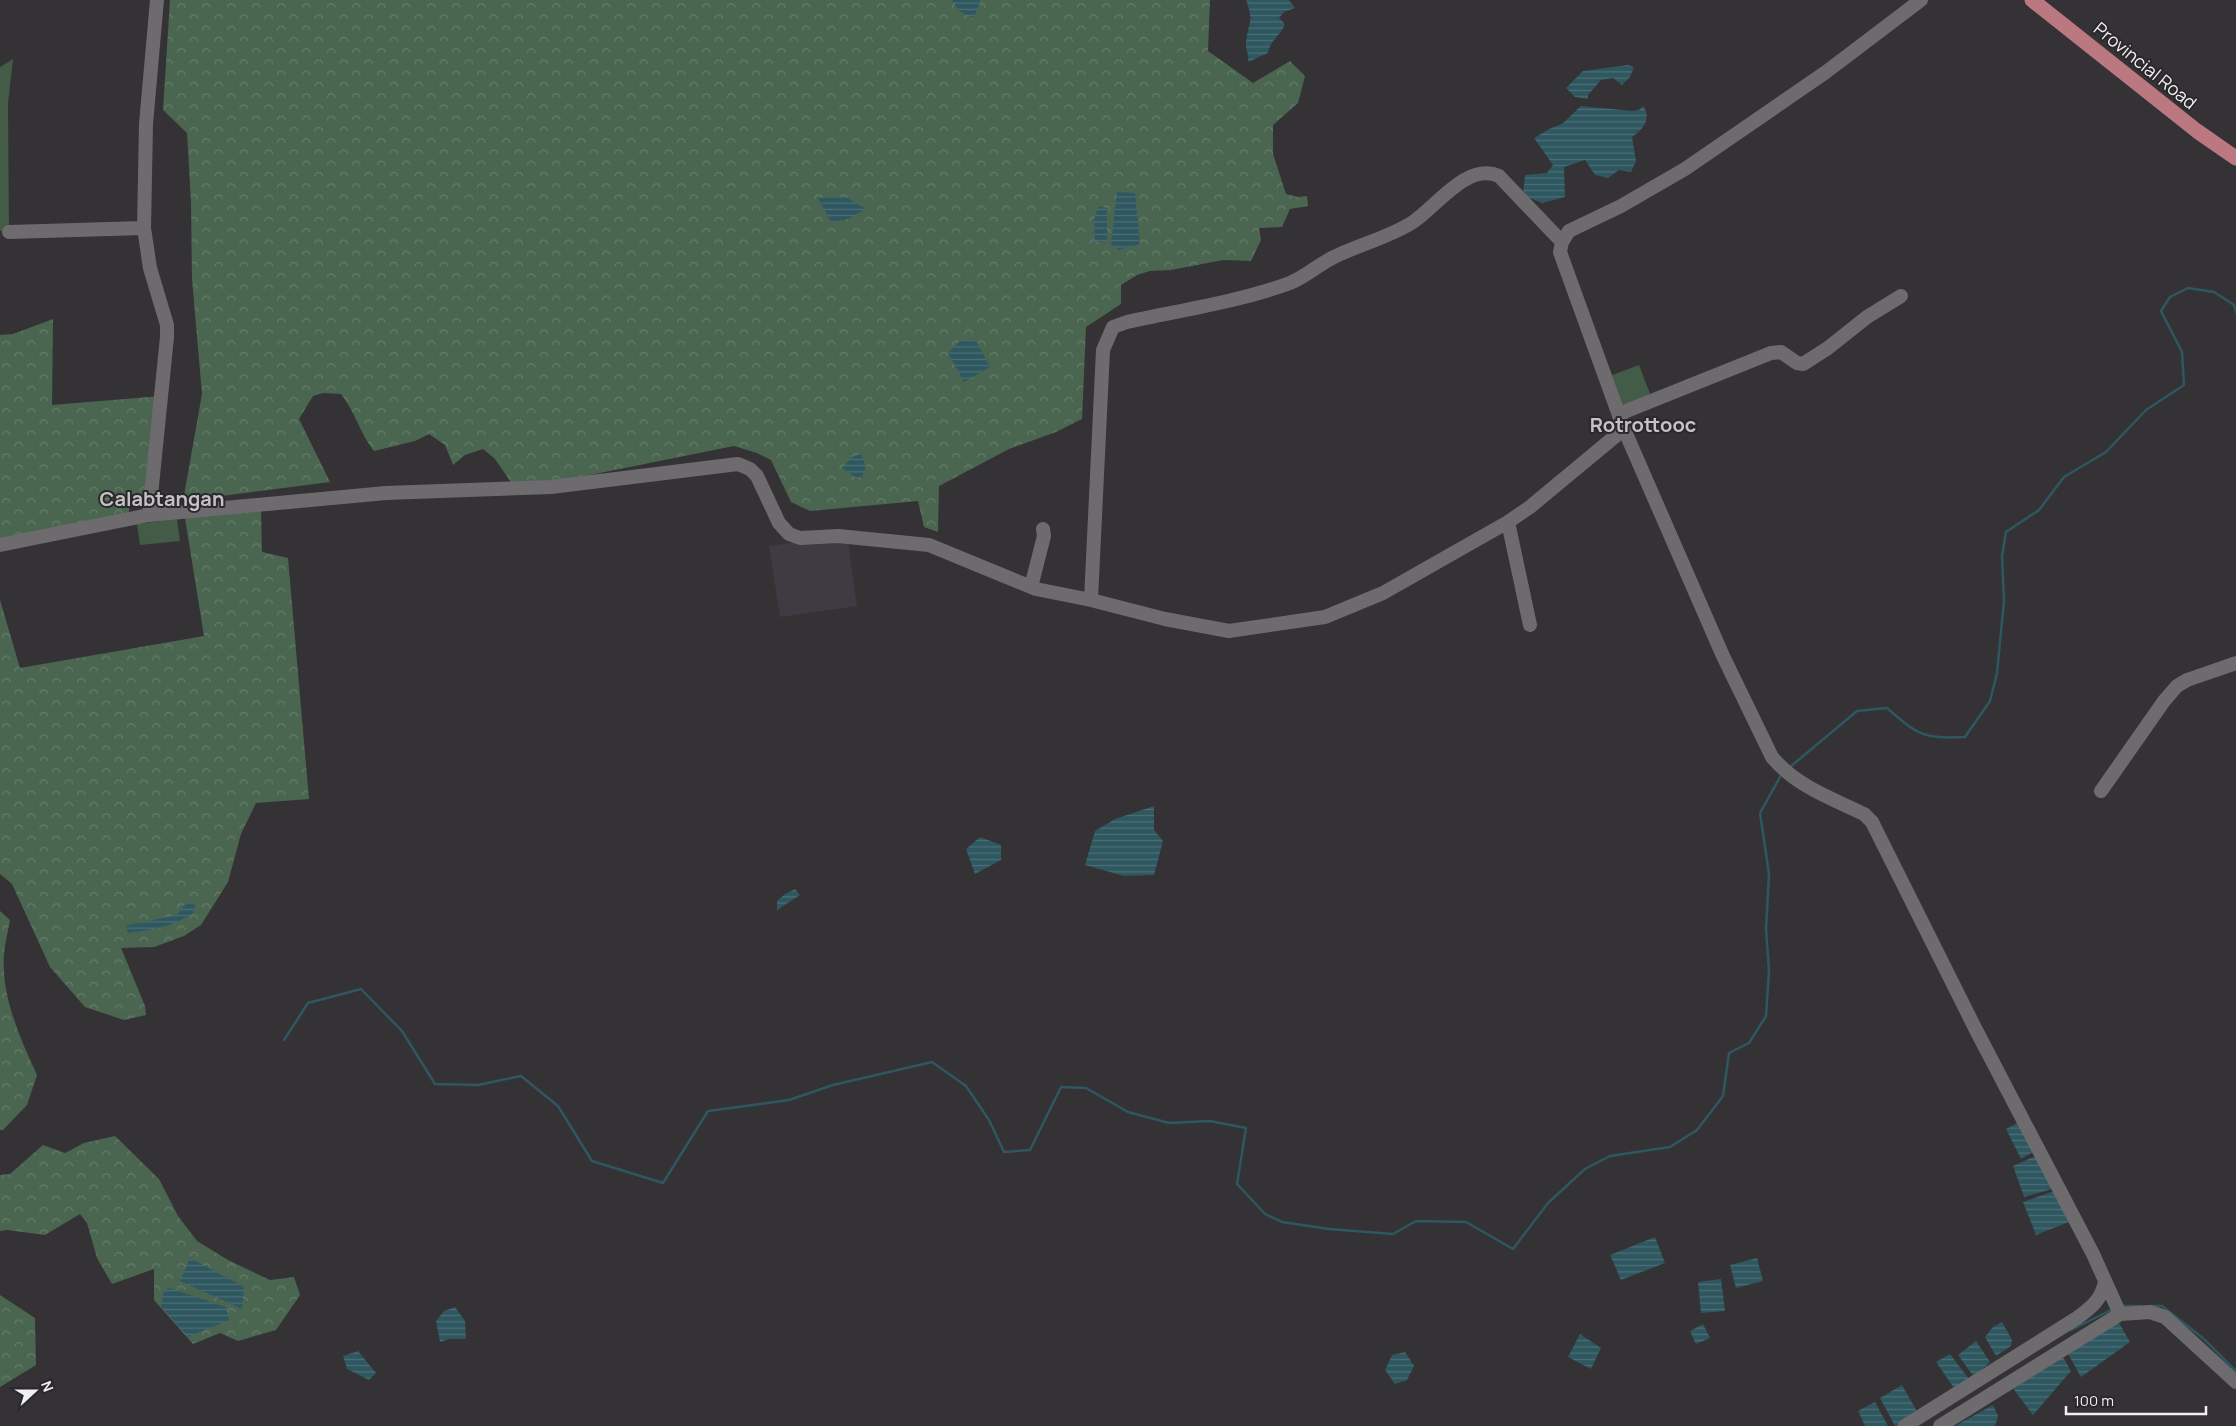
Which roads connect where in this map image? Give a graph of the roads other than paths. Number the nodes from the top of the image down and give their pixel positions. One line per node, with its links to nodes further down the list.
1 (157, 0): 5 (street)
2 (1921, 0): 7 (street)
3 (2032, 0): 4 (main road, Provincial Road)
4 (2236, 158)
5 (144, 228): 6 (street); 11 (street)
6 (9, 232)
7 (1562, 242): 9 (street); 16 (street)
8 (1901, 296): 9 (street)
9 (1619, 414): 10 (street)
10 (1624, 428): 12 (street); 20 (street)
11 (149, 515): 14 (street); 15 (street)
12 (1508, 522): 16 (street); 17 (street)
13 (1043, 529): 15 (street)
14 (0, 545)
15 (1031, 587): 16 (street)
16 (1091, 600)
17 (1530, 625)
18 (2236, 663): 19 (street)
19 (2101, 791)
20 (2105, 1282): 21 (street); 23 (street)
21 (2120, 1314): 22 (street); 24 (street)
22 (2236, 1382)
23 (1905, 1426)
24 (1940, 1426)

